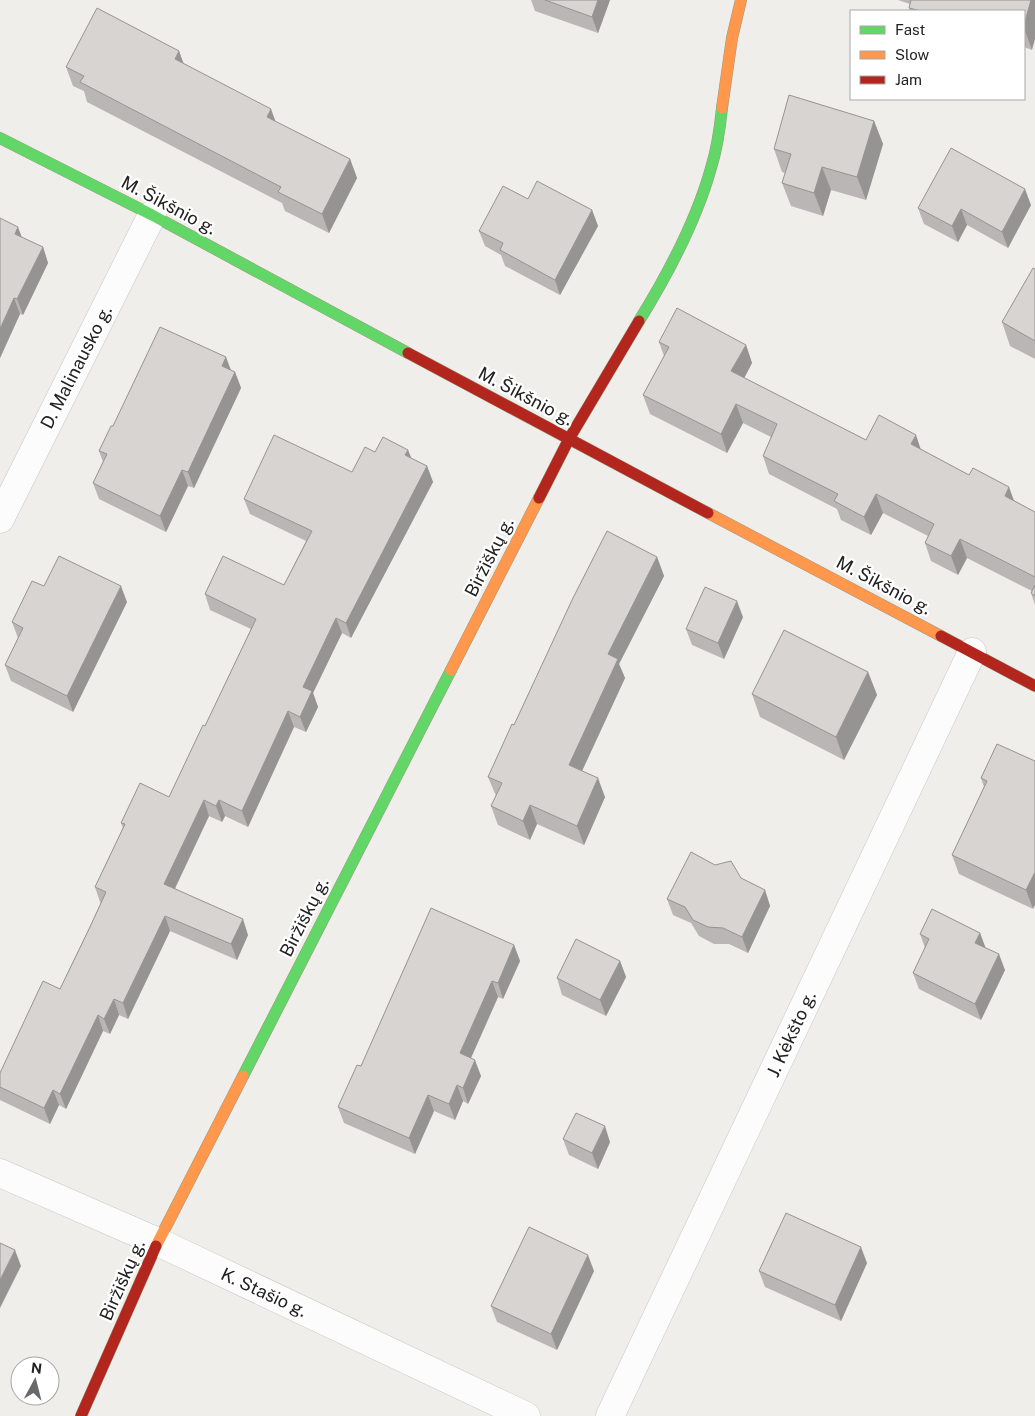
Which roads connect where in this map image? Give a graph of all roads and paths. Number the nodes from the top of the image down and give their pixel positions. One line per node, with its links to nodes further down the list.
1 (741, 0): 4 (street, Biržiškų g.)
2 (0, 138): 3 (street, M. Šikšnio g.)
3 (152, 215): 4 (street, M. Šikšnio g.); 5 (street, D. Malinausko g.)
4 (569, 439): 6 (street, M. Šikšnio g.); 9 (street, Biržiškų g.)
5 (0, 519)
6 (972, 652): 7 (street, M. Šikšnio g.); 12 (street, J. Kėkšto g.)
7 (1035, 686)
8 (0, 1173): 9 (street, K. Stašio g.)
9 (158, 1242): 10 (street, Biržiškų g.); 11 (street, K. Stašio g.)
10 (81, 1416)
11 (526, 1416)
12 (610, 1416)

